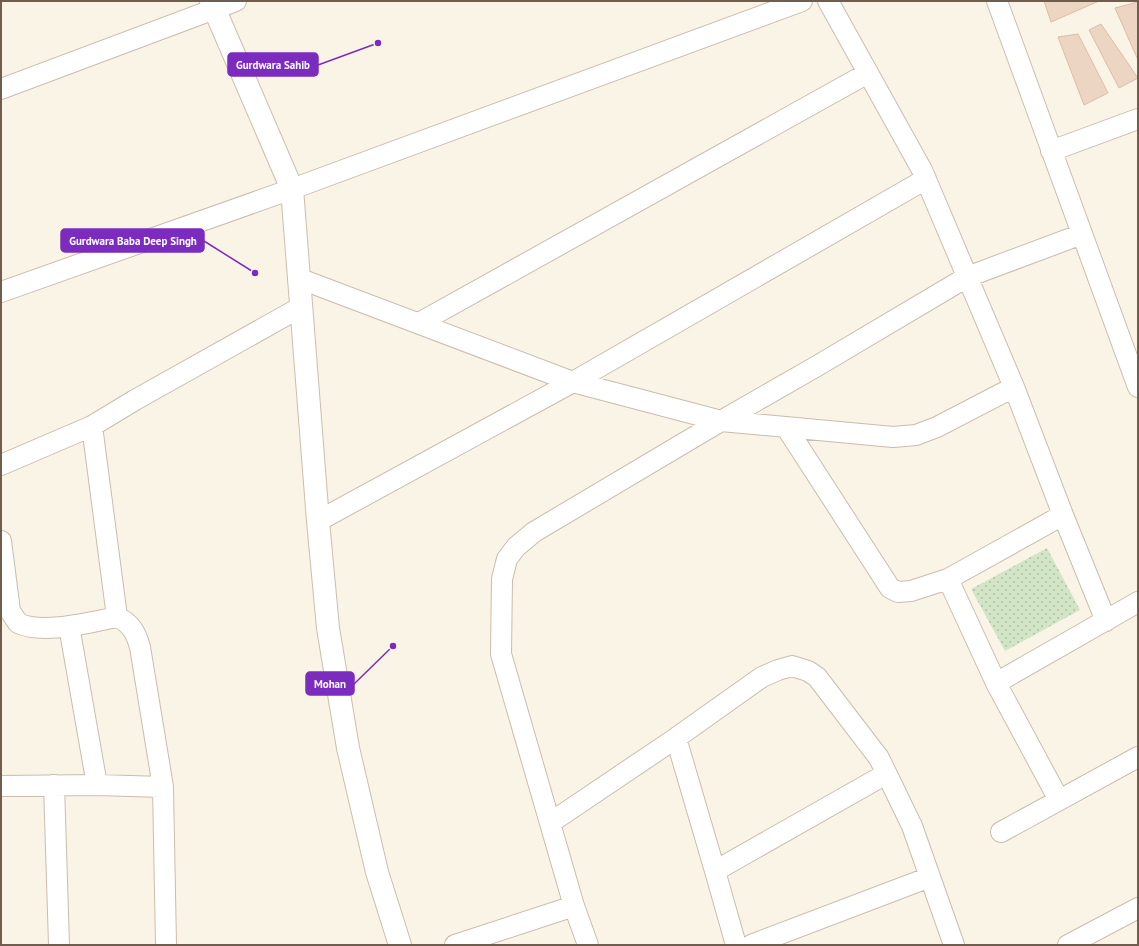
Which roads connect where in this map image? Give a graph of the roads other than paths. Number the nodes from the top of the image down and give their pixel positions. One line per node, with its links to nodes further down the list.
1 (236, 1): 5 (street)
2 (802, 1): 11 (street)
3 (828, 1): 6 (street)
4 (997, 1): 9 (street)
5 (212, 5): 7 (street); 11 (street)
6 (868, 73): 10 (street); 17 (street)
7 (1, 89)
8 (1138, 119): 9 (street)
9 (1051, 151): 12 (street)
10 (926, 179): 13 (street); 19 (street)
11 (292, 189): 14 (street); 15 (street)
12 (1082, 234): 13 (street); 18 (street)
13 (967, 277): 20 (street); 22 (street)
14 (298, 278): 16 (street); 17 (street)
15 (1, 292)
16 (301, 307): 23 (street); 27 (street)
17 (419, 323): 19 (street)
18 (1132, 350): 21 (street)
19 (573, 382): 22 (street); 27 (street)
20 (1014, 386): 24 (street); 26 (street)
21 (1138, 387)
22 (721, 421): 24 (street); 43 (street)
23 (92, 426): 25 (street); 31 (street)
24 (786, 427): 29 (street)
25 (1, 465)
26 (1063, 515): 29 (street); 32 (street)
27 (318, 521): 51 (street)
28 (1, 540): 33 (street)
29 (948, 579): 34 (street)
30 (1138, 602): 32 (street)
31 (117, 617): 33 (street); 41 (street)
32 (1106, 621): 34 (street)
33 (68, 626): 39 (street)
34 (996, 683): 42 (street)
35 (676, 738): 37 (street); 43 (street); 45 (street)
36 (1138, 757): 42 (street)
37 (886, 774): 45 (street); 46 (street)
38 (54, 785): 39 (street); 40 (street); 49 (street)
39 (97, 785): 41 (street)
40 (1, 786)
41 (163, 787): 50 (street)
42 (1059, 800): 44 (street)
43 (550, 823): 47 (street)
44 (1001, 832)
45 (715, 871): 54 (street)
46 (930, 878): 55 (street); 56 (street)
47 (574, 906): 52 (street); 53 (street)
48 (1138, 908): 57 (street)
49 (59, 945)
50 (166, 945)
51 (400, 945)
52 (455, 945)
53 (588, 945)
54 (736, 945)
55 (750, 945)
56 (954, 945)
57 (1068, 945)

